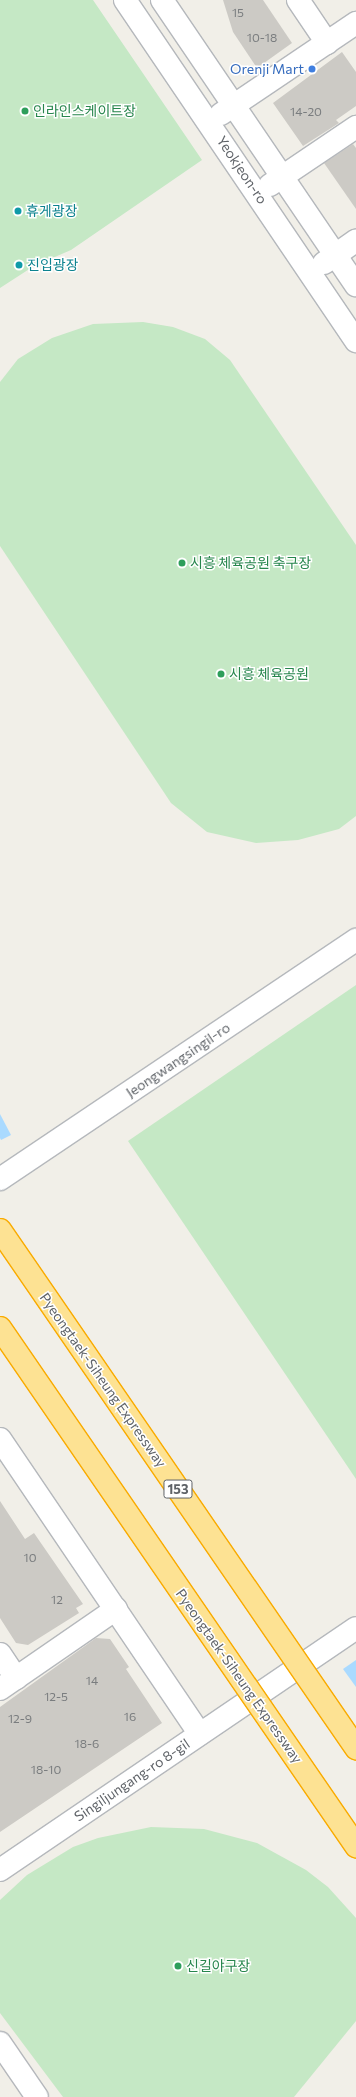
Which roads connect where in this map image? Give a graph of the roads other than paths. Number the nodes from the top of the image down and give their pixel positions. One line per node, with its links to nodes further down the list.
1 (125, 0): 7 (street, Yeokjeon-ro)
2 (162, 0): 6 (street, Yeokjeon-ro)
3 (298, 0): 5 (street)
4 (356, 23): 5 (street)
5 (327, 43): 6 (street)
6 (234, 106): 7 (street); 9 (street, Yeokjeon-ro)
7 (209, 123): 10 (street, Yeokjeon-ro)
8 (356, 127): 9 (street)
9 (282, 177): 10 (street); 12 (street, Yeokjeon-ro)
10 (258, 193): 13 (street, Yeokjeon-ro)
11 (356, 241): 12 (street)
12 (336, 255): 13 (street); 14 (street, Yeokjeon-ro)
13 (310, 272): 15 (street, Yeokjeon-ro)
14 (356, 285)
15 (356, 341)
16 (356, 940): 17 (street, Jeongwangsingil-ro)
17 (0, 1179)
18 (0, 1230): 26 (highway, Pyeongtaek-Siheung Expressway / 153, bridge)
19 (0, 1328): 27 (highway, Pyeongtaek-Siheung Expressway, bridge)
20 (0, 1439): 21 (street, Singiljungang-ro 8-gil)
21 (116, 1609): 24 (street); 25 (street, Singiljungang-ro 8-gil)
22 (356, 1628): 25 (street)
23 (0, 1654): 24 (street)
24 (8, 1683)
25 (200, 1734): 28 (street, Singiljungang-ro 8-gil)
26 (356, 1748)
27 (356, 1846)
28 (0, 1870)
29 (0, 2043): 30 (street)
30 (37, 2097)

